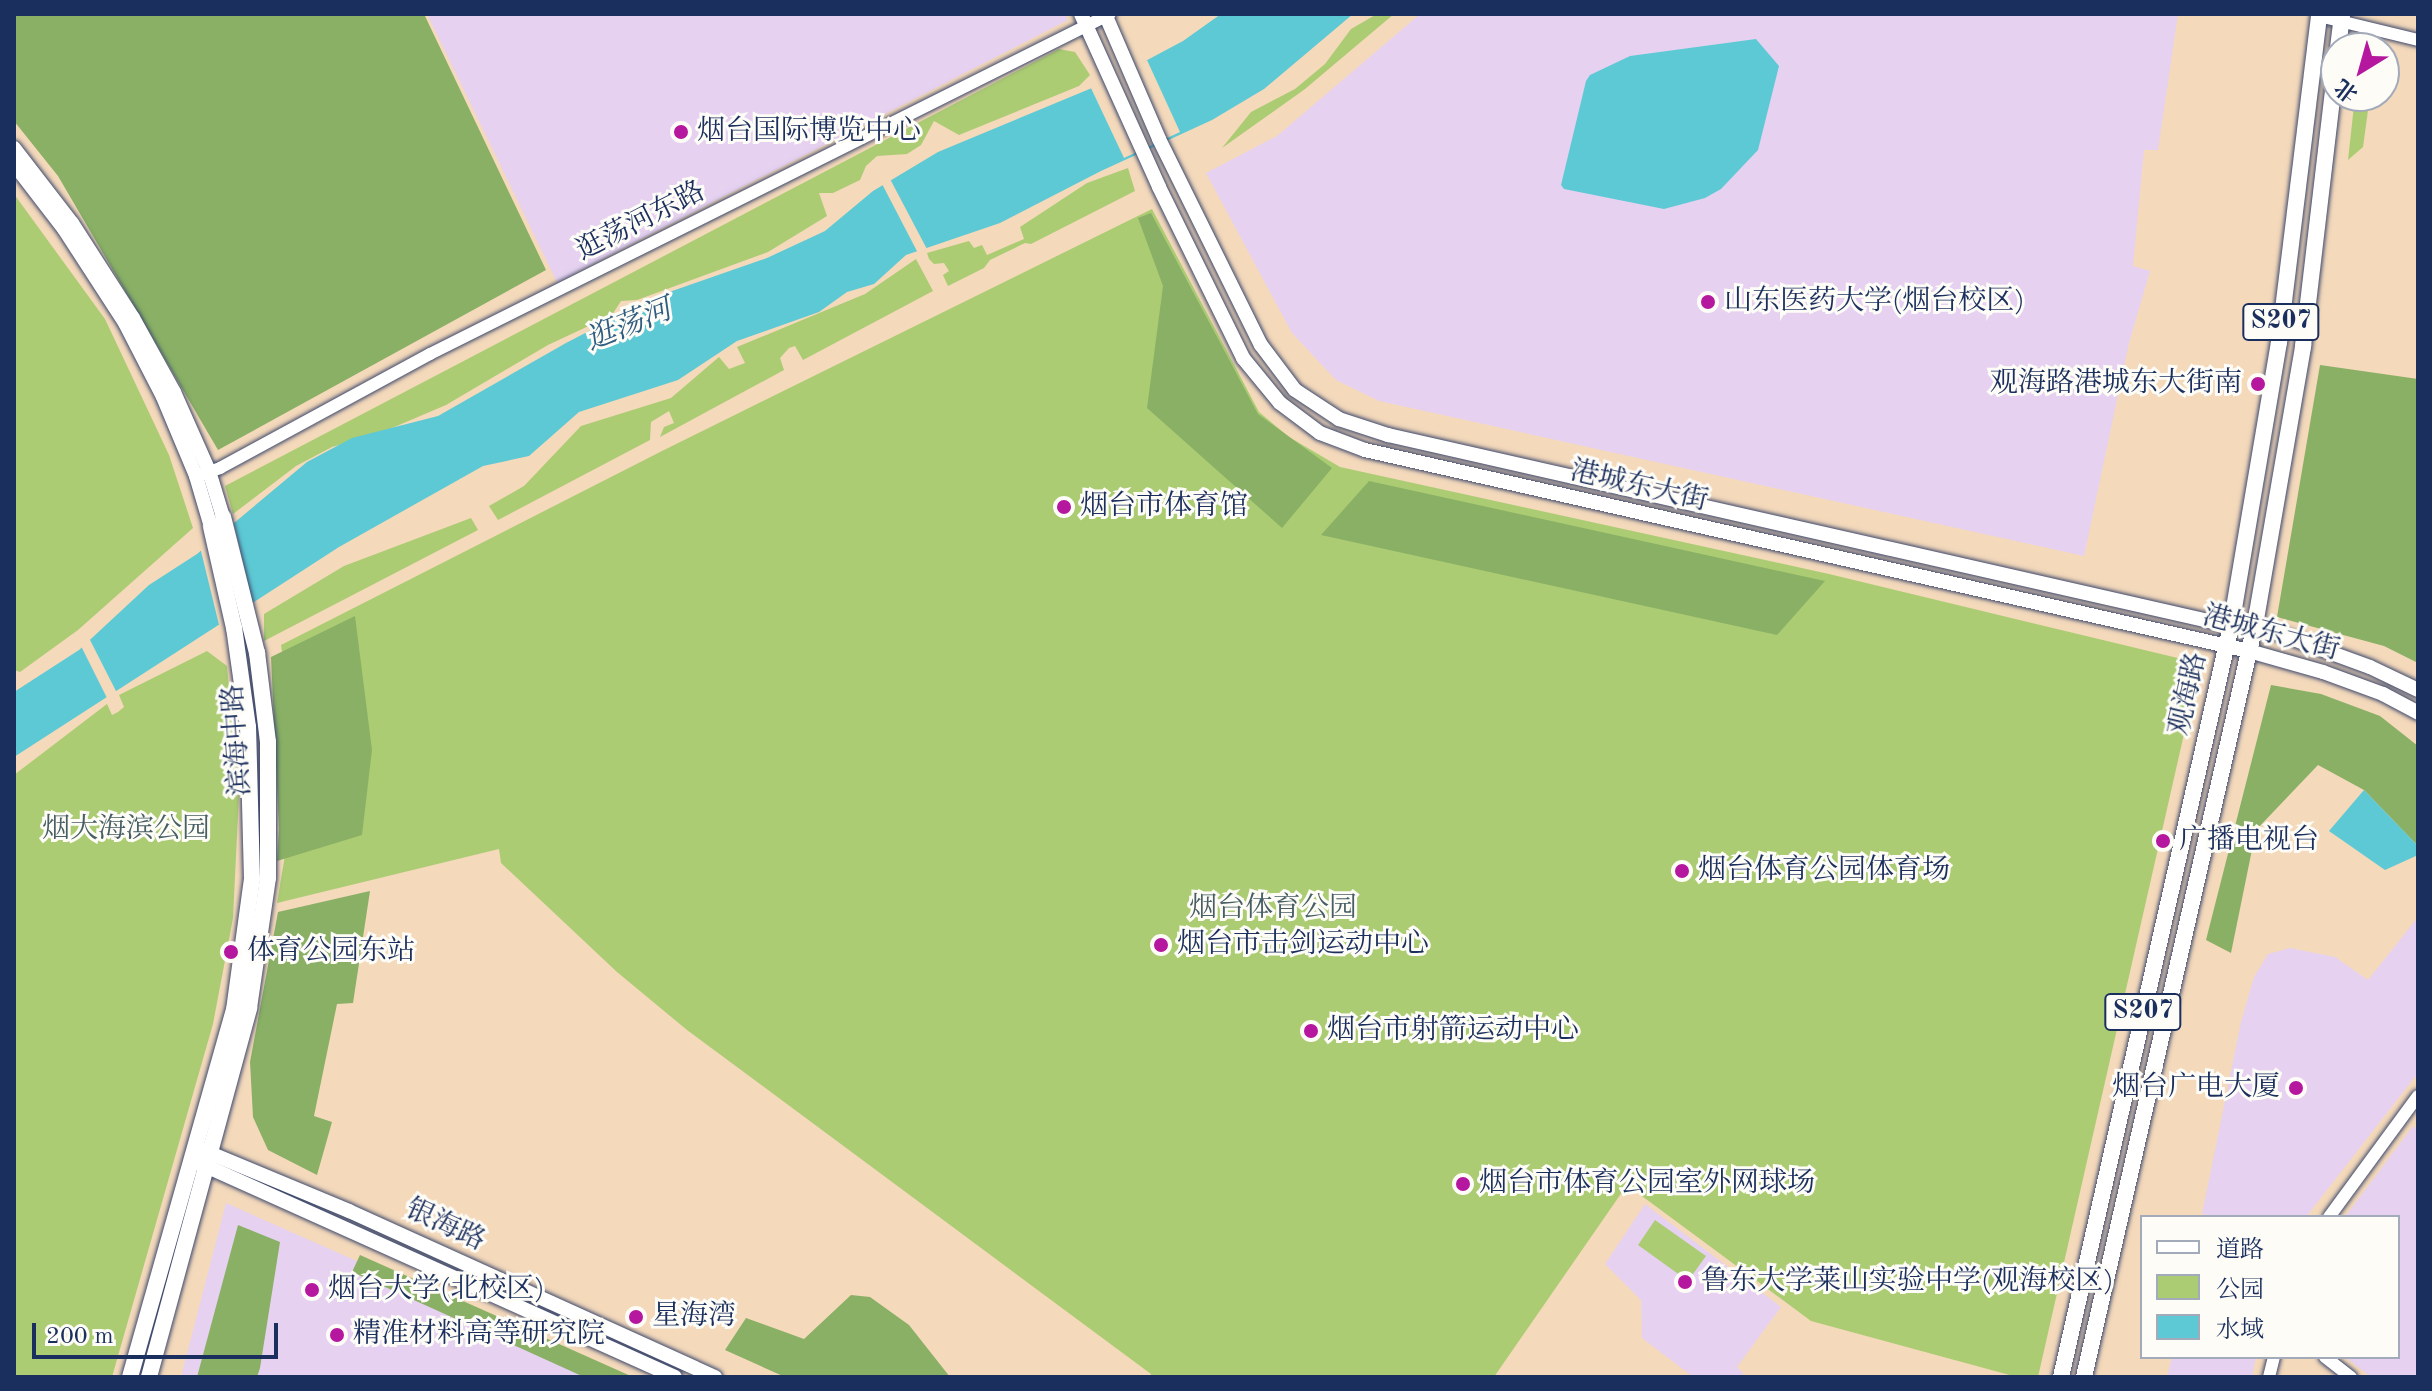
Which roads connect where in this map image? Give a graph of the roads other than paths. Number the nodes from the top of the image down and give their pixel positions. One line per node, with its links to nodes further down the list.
1 (1107, 15): 4 (street, 逛荡河东路); 12 (main road, 港城东大街)
2 (2319, 15): 3 (street); 12 (main road, 观海路 / S207)
3 (2341, 18): 5 (street)
4 (1084, 20): 9 (street, 逛荡河东路); 13 (main road, 港城东大街)
5 (2418, 40)
6 (2330, 112): 11 (main road, 观海路 / S207)
7 (14, 148): 9 (main road, 滨海中路)
8 (14, 164): 9 (main road, 滨海中路)
9 (203, 474): 10 (main road, 滨海中路)
10 (217, 522): 19 (main road, 滨海中路); 20 (main road, 滨海中路)
11 (2255, 625): 12 (main road, 港城东大街); 14 (main road, 观海路 / S207); 15 (main road, 港城东大街)
12 (2231, 626): 13 (main road, 观海路 / S207)
13 (2227, 647): 14 (main road, 港城东大街); 27 (main road, 观海路 / S207)
14 (2249, 651): 16 (main road, 港城东大街); 28 (main road, 观海路 / S207)
15 (2418, 690)
16 (2418, 713)
17 (2418, 1096): 18 (street)
18 (2414, 1111): 21 (street)
19 (193, 1153): 20 (main road, 银海路); 23 (main road, 滨海中路)
20 (210, 1160): 24 (main road, 滨海中路); 25 (main road, 银海路); 26 (main road, 银海路)
21 (2331, 1215)
22 (2328, 1359): 29 (street)
23 (130, 1377)
24 (149, 1377)
25 (675, 1377)
26 (715, 1377)
27 (2061, 1377)
28 (2084, 1377)
29 (2351, 1377)

